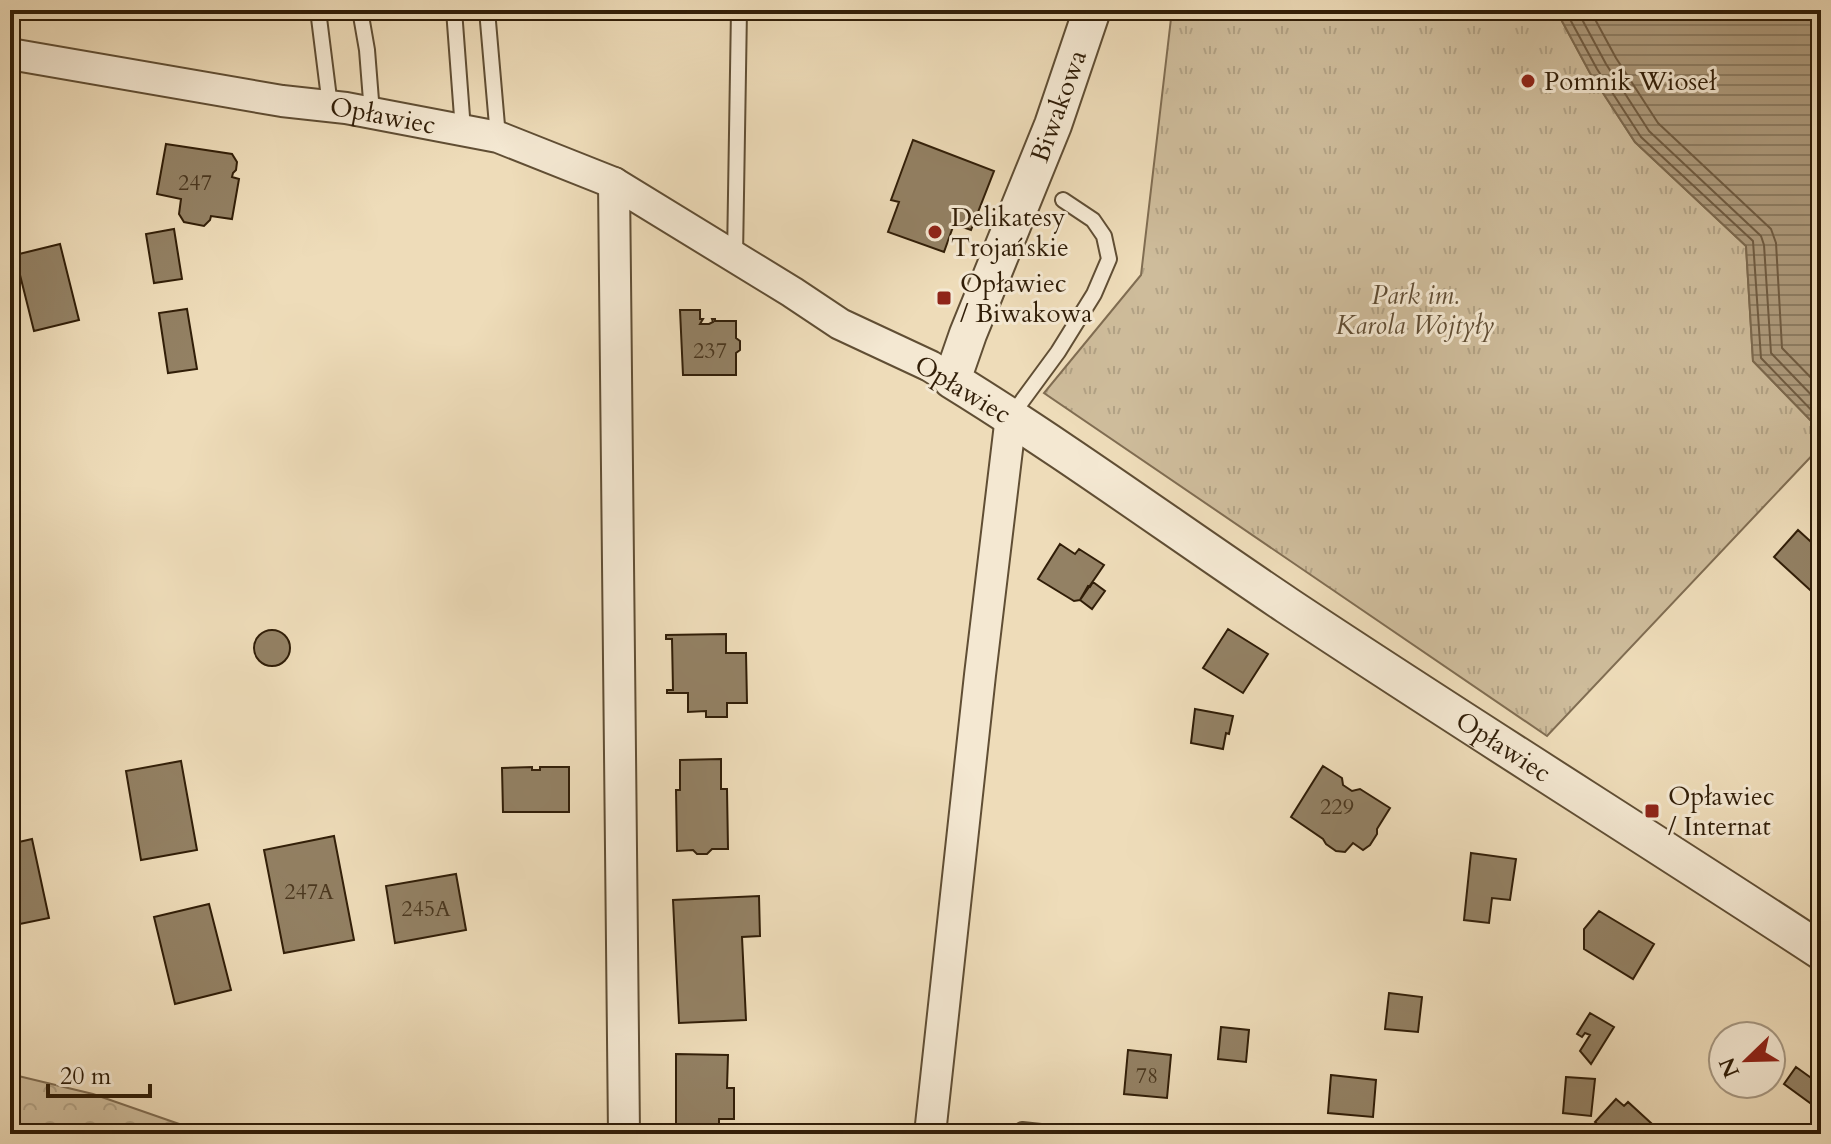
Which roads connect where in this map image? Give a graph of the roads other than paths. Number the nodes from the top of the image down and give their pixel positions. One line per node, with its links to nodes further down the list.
1 (318, 10): 8 (lane)
2 (360, 10): 9 (lane)
3 (454, 10): 10 (lane)
4 (487, 10): 11 (lane)
5 (739, 10): 14 (lane)
6 (1092, 10): 15 (street, Biwakowa)
7 (10, 54): 8 (street, Opławiec)
8 (330, 106): 9 (street, Opławiec)
9 (372, 114): 10 (street, Opławiec)
10 (463, 130): 11 (street, Opławiec)
11 (498, 137): 12 (street, Opławiec)
12 (614, 183): 14 (street, Opławiec); 18 (street)
13 (1063, 200): 16 (lane)
14 (735, 257): 15 (street, Opławiec)
15 (952, 380): 16 (street, Opławiec)
16 (1011, 416): 17 (street, Opławiec); 19 (street)
17 (1821, 951)
18 (624, 1134)
19 (930, 1134)
20 (1021, 1134): 21 (lane)
21 (1060, 1134)

